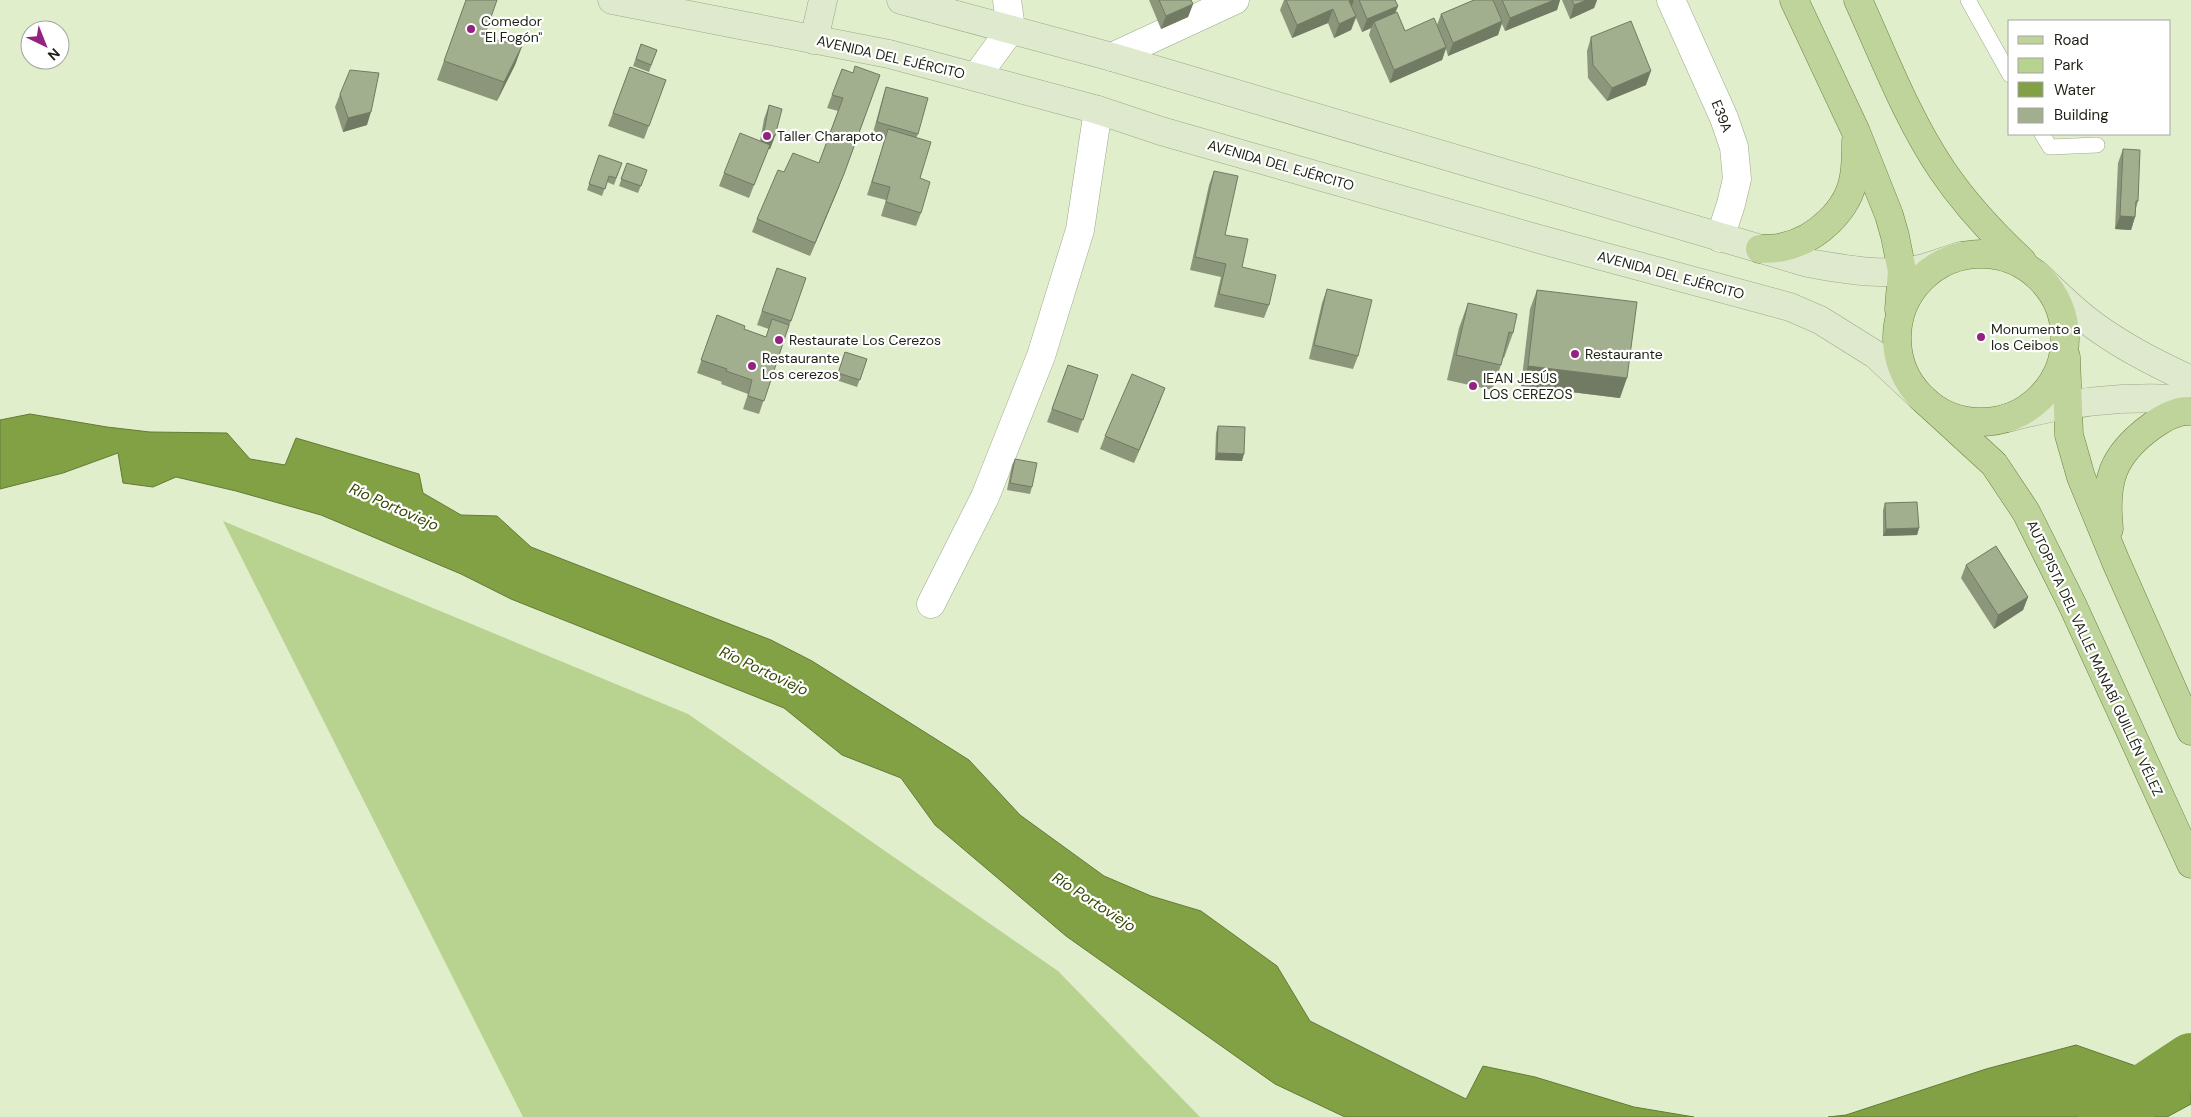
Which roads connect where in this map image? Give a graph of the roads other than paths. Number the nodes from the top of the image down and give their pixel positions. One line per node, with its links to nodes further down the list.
1 (612, 0): 11 (main road, AVENIDA DEL EJÉRCITO)
2 (823, 0): 11 (main road)
3 (901, 0): 10 (main road)
4 (1007, 0): 10 (street)
5 (1235, 0): 12 (street)
6 (1671, 0): 19 (street, E39A)
7 (1794, 0): 16 (main road)
8 (1858, 0): 23 (main road)
9 (1968, 0): 13 (lane)
10 (1011, 29): 12 (main road); 14 (street)
11 (814, 40): 14 (main road, AVENIDA DEL EJÉRCITO)
12 (1112, 57): 19 (main road)
13 (2008, 71)
14 (976, 77): 15 (main road, AVENIDA DEL EJÉRCITO)
15 (1098, 110): 27 (main road, AVENIDA DEL EJÉRCITO); 33 (street)
16 (1856, 132): 20 (main road); 22 (main road)
17 (2043, 135): 18 (lane)
18 (2097, 145)
19 (1720, 238): 20 (main road)
20 (1760, 249): 22 (main road)
21 (1960, 256): 22 (main road); 23 (main road); 24 (main road)
22 (1902, 271): 24 (main road)
23 (2036, 274): 25 (main road); 26 (main road)
24 (1897, 331): 27 (main road)
25 (2065, 333): 29 (main road); 31 (main road)
26 (2191, 380)
27 (1922, 398): 31 (main road); 35 (main road, AUTOPISTA DEL VALLE MANABÍ GUILLÉN VÉLEZ)
28 (2191, 400): 29 (main road)
29 (2067, 405): 31 (main road); 32 (main road)
30 (2191, 411): 32 (main road)
31 (2007, 418)
32 (2116, 562): 34 (main road)
33 (931, 604)
34 (2191, 731)
35 (2191, 864)

